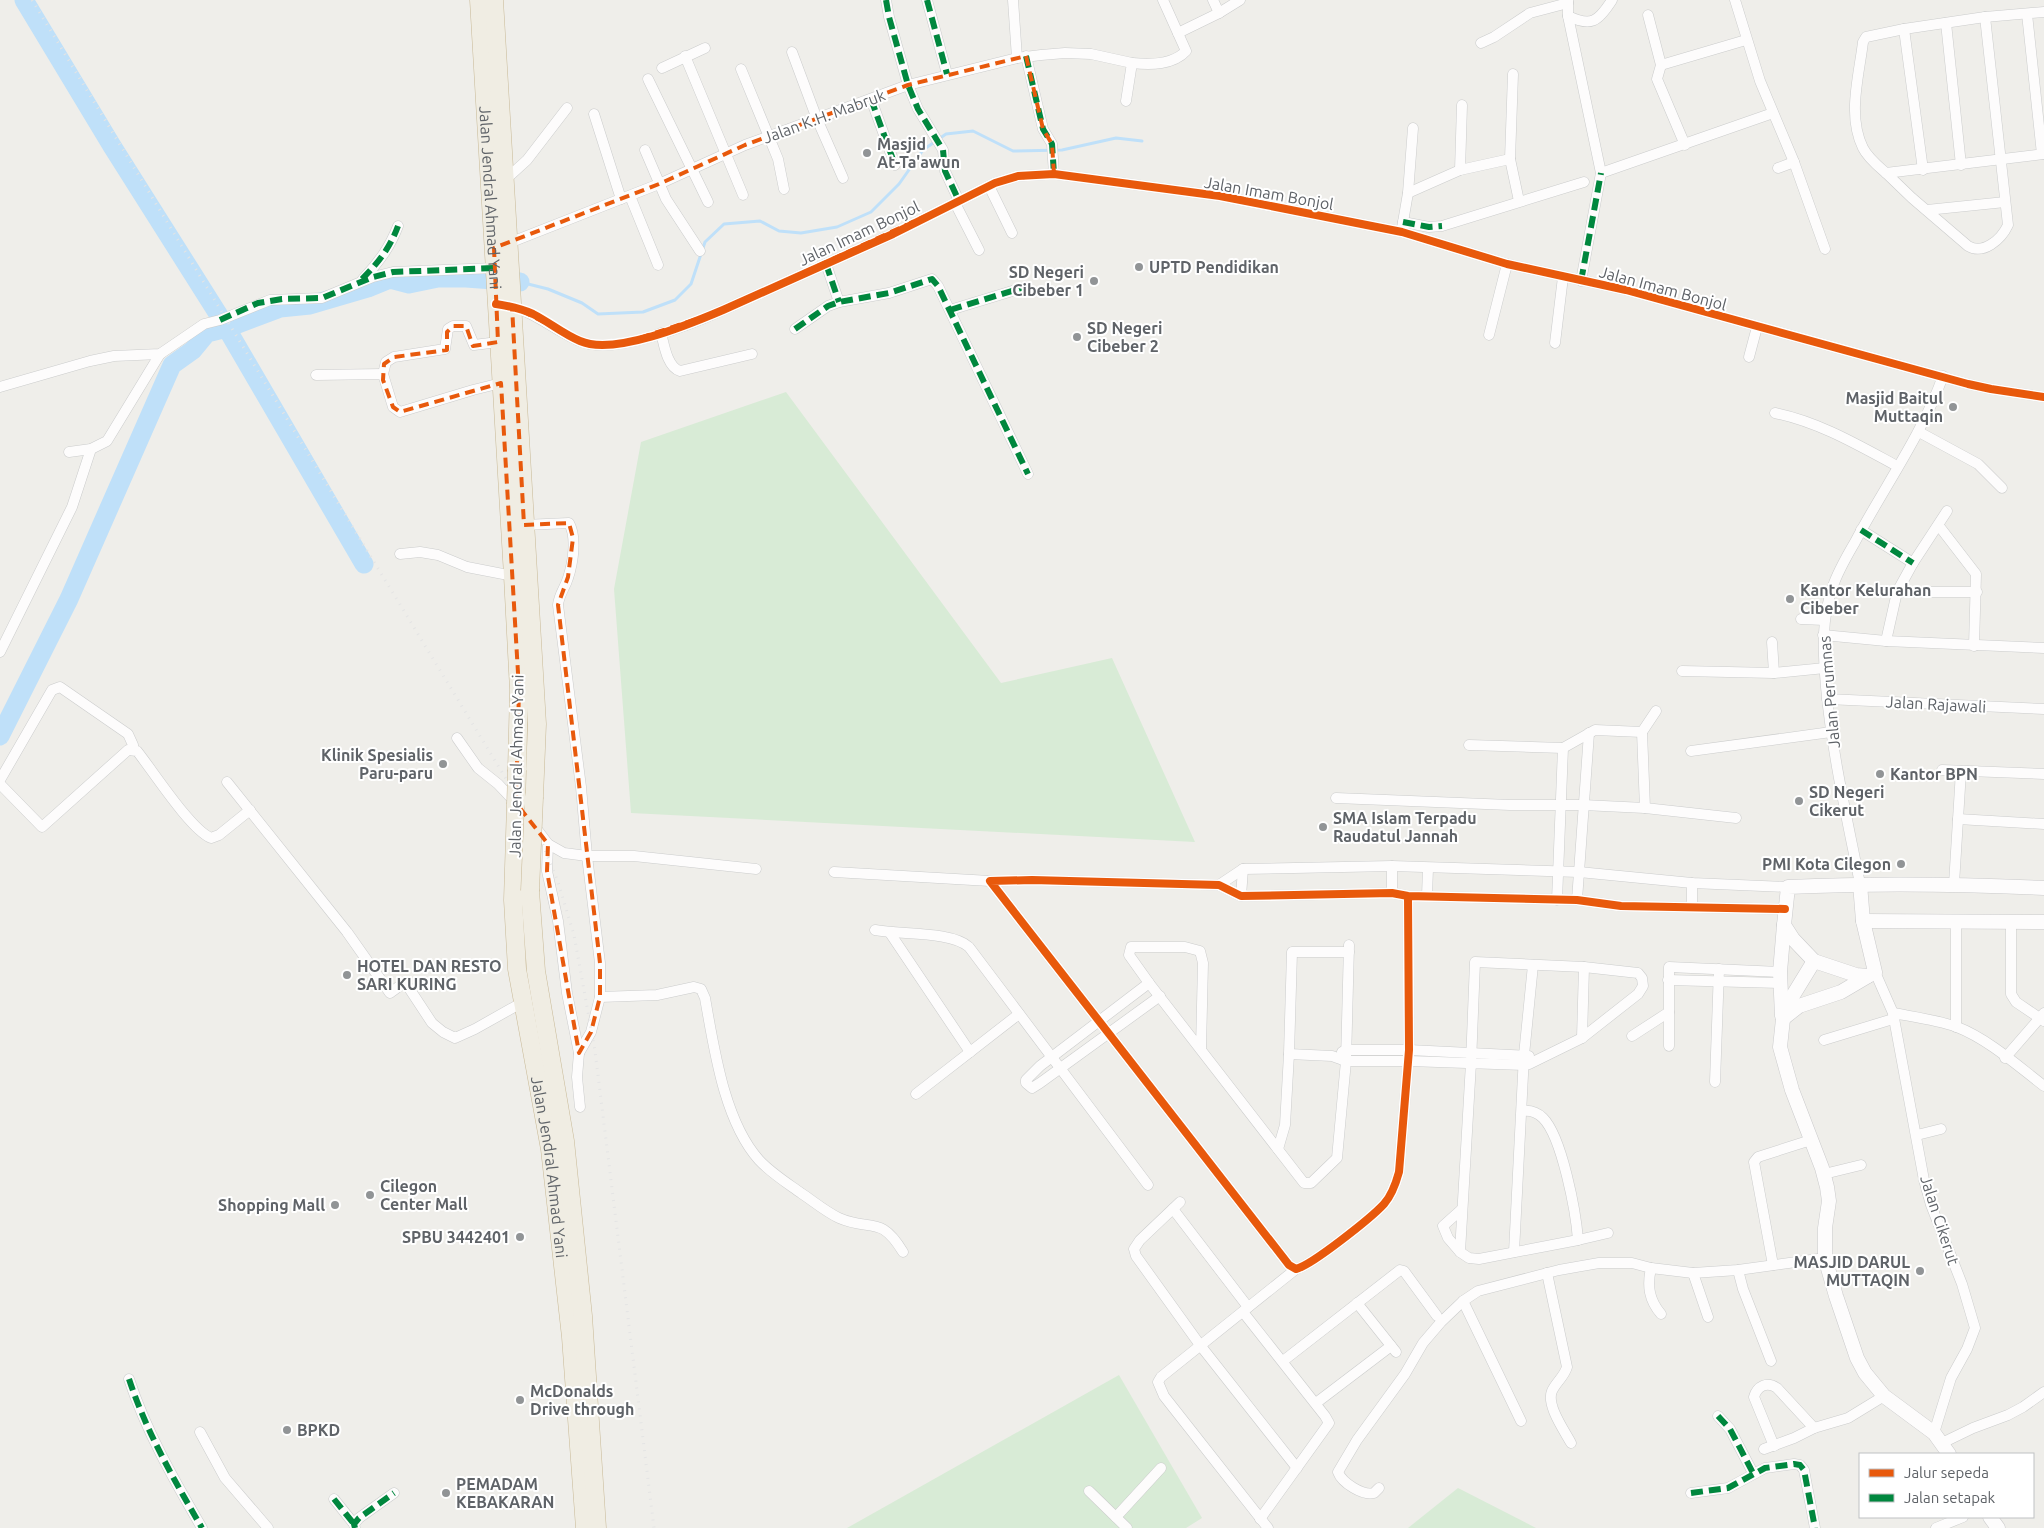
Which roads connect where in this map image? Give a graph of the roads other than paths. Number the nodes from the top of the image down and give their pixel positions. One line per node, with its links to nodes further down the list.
1 (479, 0): 77 (highway, Jalan Jendral Ahmad Yani)
2 (494, 0): 61 (highway, Jalan Jendral Ahmad Yani)
3 (886, 0): 34 (street)
4 (926, 0): 31 (street)
5 (1013, 0): 26 (street)
6 (1163, 0): 20 (street)
7 (1213, 0): 13 (street)
8 (1240, 0): 13 (street)
9 (1612, 0): 16 (street)
10 (1734, 0): 21 (street)
11 (1568, 2): 16 (street); 22 (street)
12 (2044, 12): 14 (street)
13 (1220, 13): 20 (street)
14 (2026, 14): 17 (street); 47 (street)
15 (1648, 15): 28 (street)
16 (1568, 16): 57 (street)
17 (1984, 17): 18 (street); 49 (street)
18 (1946, 23): 19 (street); 52 (street)
19 (1904, 28): 56 (street); 59 (street)
20 (1178, 33): 27 (street, Jalan K.H. Mabruk)
21 (1746, 40): 28 (street); 40 (street)
22 (1481, 43)
23 (704, 48): 25 (street)
24 (792, 52): 41 (street)
25 (684, 56): 29 (street); 46 (street)
26 (1022, 57): 27 (street, Jalan K.H. Mabruk); 31 (street, Jalan K.H. Mabruk); 58 (street)
27 (1132, 63): 36 (street)
28 (1660, 65): 44 (street)
29 (662, 68)
30 (741, 69): 43 (street)
31 (947, 74): 34 (street, Jalan K.H. Mabruk)
32 (1512, 74): 48 (street)
33 (648, 79): 54 (street)
34 (908, 85): 35 (street, Jalan K.H. Mabruk); 71 (street)
35 (871, 99): 41 (street, Jalan K.H. Mabruk); 51 (street)
36 (1126, 101)
37 (1462, 105): 55 (street)
38 (567, 108): 61 (street)
39 (594, 114): 68 (street)
40 (1774, 114): 44 (street); 50 (street)
41 (817, 119): 43 (street, Jalan K.H. Mabruk); 60 (street)
42 (1413, 128): 66 (street)
43 (768, 137): 46 (street, Jalan K.H. Mabruk); 65 (street)
44 (1685, 145): 57 (street)
45 (645, 150): 63 (street)
46 (727, 154): 54 (street, Jalan K.H. Mabruk); 67 (street)
47 (2043, 154): 49 (street)
48 (1510, 159): 55 (street); 69 (street)
49 (2001, 160): 52 (street); 72 (street)
50 (1794, 162): 53 (street); 78 (street)
51 (895, 165)
52 (1961, 165): 56 (street)
53 (1778, 168)
54 (694, 169): 63 (street, Jalan K.H. Mabruk); 70 (street)
55 (1460, 170): 66 (street)
56 (1922, 170): 59 (street)
57 (1601, 173): 85 (street)
58 (1054, 174): 64 (street, Jalan Imam Bonjol); 75 (street, Jalan Imam Bonjol)
59 (1886, 174): 73 (street)
60 (843, 178)
61 (504, 180): 77 (highway, Jalan Jendral Ahmad Yani)
62 (1584, 182): 69 (street)
63 (659, 184): 68 (street, Jalan K.H. Mabruk); 80 (street)
64 (989, 186): 71 (street, Jalan Imam Bonjol); 76 (street)
65 (784, 189)
66 (1408, 193): 75 (street)
67 (743, 195)
68 (626, 198): 77 (street, Jalan K.H. Mabruk); 83 (street)
69 (1519, 201): 75 (street)
70 (708, 202)
71 (957, 202): 79 (street); 81 (street, Jalan Imam Bonjol)
72 (2005, 202): 73 (street); 73 (street)
73 (1927, 210)
74 (398, 226): 86 (street)
75 (1402, 227): 82 (street, Jalan Imam Bonjol)
76 (1012, 233)
77 (501, 246): 87 (highway, Jalan Jendral Ahmad Yani)
78 (1825, 249)
79 (979, 250)
80 (700, 251)
81 (826, 264): 89 (street); 93 (street, Jalan Imam Bonjol)
82 (1508, 264): 84 (street, Jalan Imam Bonjol); 94 (street)
83 (658, 265)
84 (1563, 277): 85 (street, Jalan Imam Bonjol); 96 (street)
85 (1581, 280): 91 (street, Jalan Imam Bonjol)
86 (360, 281): 87 (street); 97 (street)
87 (502, 286): 93 (street, Jalan Imam Bonjol); 95 (highway, Jalan Jendral Ahmad Yani); 114 (highway, Jalan Jendral Ahmad Yani)
88 (1025, 287): 90 (street)
89 (839, 302): 90 (street); 92 (street)
90 (950, 310): 111 (street)
91 (1757, 327): 99 (street); 102 (street, Jalan Imam Bonjol)
92 (795, 328)
93 (661, 333): 98 (street)
94 (1489, 335)
95 (498, 342): 100 (street); 103 (highway, Jalan Jendral Ahmad Yani)
96 (1555, 343)
97 (160, 354): 104 (street); 108 (street)
98 (752, 354)
99 (1749, 356)
100 (383, 374): 101 (street); 103 (street)
101 (316, 375)
102 (1943, 376): 105 (street, Jalan Imam Bonjol); 107 (street, Jalan Perumnas)
103 (501, 384): 119 (highway, Jalan Jendral Ahmad Yani)
104 (0, 387)
105 (2044, 397)
106 (1775, 414): 110 (street)
107 (1919, 432): 110 (street, Jalan Perumnas); 112 (street)
108 (92, 449): 109 (street); 129 (street)
109 (69, 452)
110 (1897, 466): 116 (street, Jalan Perumnas)
111 (1028, 474)
112 (2002, 488)
113 (1947, 511): 115 (street)
114 (524, 525): 159 (street); 285 (highway, Jalan Jendral Ahmad Yani, bridge)
115 (1939, 526): 118 (street); 121 (street)
116 (1862, 530): 118 (street); 123 (street, Jalan Perumnas)
117 (400, 554): 119 (street)
118 (1913, 563): 120 (street)
119 (513, 576): 200 (highway, Jalan Jendral Ahmad Yani, bridge)
120 (1897, 592): 121 (street); 125 (street)
121 (1977, 592): 127 (street)
122 (1801, 619): 123 (street)
123 (1824, 620): 124 (street, Jalan Perumnas)
124 (1823, 635): 125 (street); 130 (street, Jalan Perumnas)
125 (1886, 641): 127 (street)
126 (1772, 642): 132 (street)
127 (1974, 646): 128 (street)
128 (2044, 648)
129 (0, 652)
130 (1825, 668): 132 (street); 133 (street, Jalan Perumnas)
131 (1682, 670): 132 (street)
132 (1774, 673)
133 (1827, 699): 134 (street, Jalan Rajawali); 137 (street, Jalan Perumnas)
134 (2044, 709)
135 (1656, 711): 136 (street)
136 (1642, 732): 138 (street); 153 (street)
137 (1831, 732): 143 (street); 169 (street, Jalan Perumnas)
138 (1589, 733): 141 (street); 152 (street)
139 (457, 738): 158 (street)
140 (1469, 745): 141 (street)
141 (1563, 748): 151 (street)
142 (133, 749): 147 (street); 149 (street); 154 (street)
143 (1690, 751)
144 (1942, 770): 145 (street)
145 (1961, 771): 146 (street); 156 (street)
146 (2044, 774)
147 (0, 780)
148 (227, 782): 154 (street)
149 (0, 784)
150 (1336, 798): 151 (street)
151 (1562, 805): 152 (street); 165 (street)
152 (1583, 805): 153 (street); 166 (street)
153 (1644, 808): 155 (street)
154 (250, 810): 200 (street)
155 (1736, 818)
156 (1958, 819): 157 (street); 170 (street)
157 (2044, 824)
158 (548, 844): 159 (street); 216 (street)
159 (587, 856): 162 (street); 199 (street)
160 (1392, 866): 161 (street); 163 (street); 174 (street)
161 (1428, 868): 165 (street); 177 (street)
162 (756, 869)
163 (1243, 870): 171 (street); 175 (street)
164 (834, 872): 167 (street)
165 (1557, 872): 166 (street); 178 (street)
166 (1579, 872): 168 (street); 179 (street)
167 (990, 881): 171 (street); 206 (street)
168 (1692, 883): 172 (street); 180 (street)
169 (1860, 884): 170 (street); 172 (street); 182 (street)
170 (1954, 884): 173 (street)
171 (1219, 885): 175 (street)
172 (1788, 886): 181 (street)
173 (2044, 888)
174 (1392, 893): 175 (street); 176 (street)
175 (1241, 896)
176 (1408, 896): 177 (street); 218 (street)
177 (1427, 896): 178 (street)
178 (1557, 900): 179 (street)
179 (1577, 900): 180 (street)
180 (1692, 907): 181 (street)
181 (1785, 909): 186 (street)
182 (1864, 921): 183 (street); 193 (street)
183 (1956, 921): 184 (street); 207 (street)
184 (2011, 922): 185 (street); 204 (street)
185 (2044, 922)
186 (1784, 925): 189 (street); 194 (street)
187 (875, 930): 188 (street)
188 (890, 933): 202 (street); 215 (street)
189 (1814, 961): 193 (street); 205 (street)
190 (1532, 965): 191 (street); 221 (street); 223 (street)
191 (1584, 967): 210 (street); 210 (street)
192 (1719, 969): 194 (street); 195 (street); 196 (street)
193 (1872, 974): 203 (street, Jalan Cikerut); 205 (street)
194 (1780, 977): 196 (street); 205 (street)
195 (1668, 980): 196 (street); 201 (street)
196 (1719, 981): 226 (street)
197 (1149, 982): 198 (street); 206 (street); 213 (street)
198 (1160, 996): 208 (street); 213 (street)
199 (600, 997): 216 (street); 241 (street)
200 (523, 1002): 284 (highway, Jalan Jendral Ahmad Yani)
201 (1669, 1012): 209 (street); 212 (street)
202 (1020, 1014): 215 (street); 220 (street)
203 (1893, 1016): 207 (street); 211 (street); 232 (street, Jalan Cikerut)
204 (2043, 1017): 222 (street)
205 (1783, 1019): 233 (street)
206 (1099, 1020): 208 (street); 220 (street)
207 (1956, 1027): 222 (street)
208 (1109, 1033): 225 (street); 247 (street)
209 (1632, 1036)
210 (1582, 1038): 223 (street)
211 (1824, 1040)
212 (1668, 1046)
213 (1201, 1048): 234 (street)
214 (1346, 1050): 217 (street); 218 (street); 219 (street); 224 (street)
215 (970, 1052): 228 (street)
216 (578, 1053): 229 (street)
217 (1289, 1054): 219 (street); 234 (street)
218 (1409, 1055): 221 (street); 224 (street); 247 (street)
219 (1332, 1056): 224 (street)
220 (1051, 1058): 225 (street); 225 (street)
221 (1472, 1058): 223 (street); 238 (street)
222 (2005, 1058): 227 (street)
223 (1524, 1060): 230 (street)
224 (1346, 1061): 234 (street)
225 (1060, 1069): 237 (street)
226 (1715, 1082)
227 (2044, 1086)
228 (916, 1094)
229 (580, 1108)
230 (1522, 1111): 240 (street); 243 (street)
231 (1942, 1129): 232 (street)
232 (1917, 1135): 269 (street, Jalan Cikerut)
233 (1811, 1140): 236 (street); 245 (street)
234 (1278, 1150)
235 (1861, 1165): 236 (street)
236 (1824, 1174): 244 (street)
237 (1148, 1184)
238 (1462, 1208): 242 (street); 242 (street)
239 (1608, 1233): 240 (street)
240 (1578, 1240): 243 (street)
241 (903, 1252)
242 (1460, 1252): 243 (street)
243 (1514, 1252)
244 (1825, 1258): 245 (street); 262 (street)
245 (1773, 1265): 248 (street)
246 (1651, 1268): 249 (street); 250 (street); 254 (street)
247 (1296, 1269): 253 (street)
248 (1738, 1270): 250 (street); 259 (street)
249 (1547, 1273): 251 (street); 268 (street)
250 (1693, 1273): 256 (street)
251 (1464, 1301): 265 (street); 273 (street)
252 (1357, 1303): 255 (street); 258 (street); 263 (street)
253 (1246, 1310): 257 (street); 257 (street); 258 (street)
254 (1661, 1314)
255 (1437, 1316)
256 (1708, 1317)
257 (1200, 1345): 271 (street); 280 (street)
258 (1282, 1360): 263 (street)
259 (1771, 1361)
260 (129, 1379): 282 (street)
261 (2044, 1392): 269 (street)
262 (1884, 1396): 266 (street); 269 (street)
263 (1316, 1404): 271 (street)
264 (1718, 1416): 272 (street)
265 (1520, 1421)
266 (1814, 1428): 266 (street)
267 (200, 1432): 283 (street)
268 (1571, 1443)
269 (1942, 1443)
270 (1161, 1468): 278 (street)
271 (1297, 1468): 280 (street)
272 (1753, 1474): 276 (street); 288 (street)
273 (1379, 1488)
274 (1089, 1491): 278 (street)
275 (394, 1493): 281 (street)
276 (1691, 1493)
277 (334, 1499): 281 (street)
278 (1116, 1517): 286 (street)
279 (1961, 1518): 289 (street)
280 (1260, 1519): 287 (street)
281 (355, 1526)
282 (202, 1528)
283 (268, 1528)
284 (584, 1528)
285 (597, 1528)
286 (1127, 1528)
287 (1268, 1528)
288 (1815, 1528)
289 (1936, 1528)

